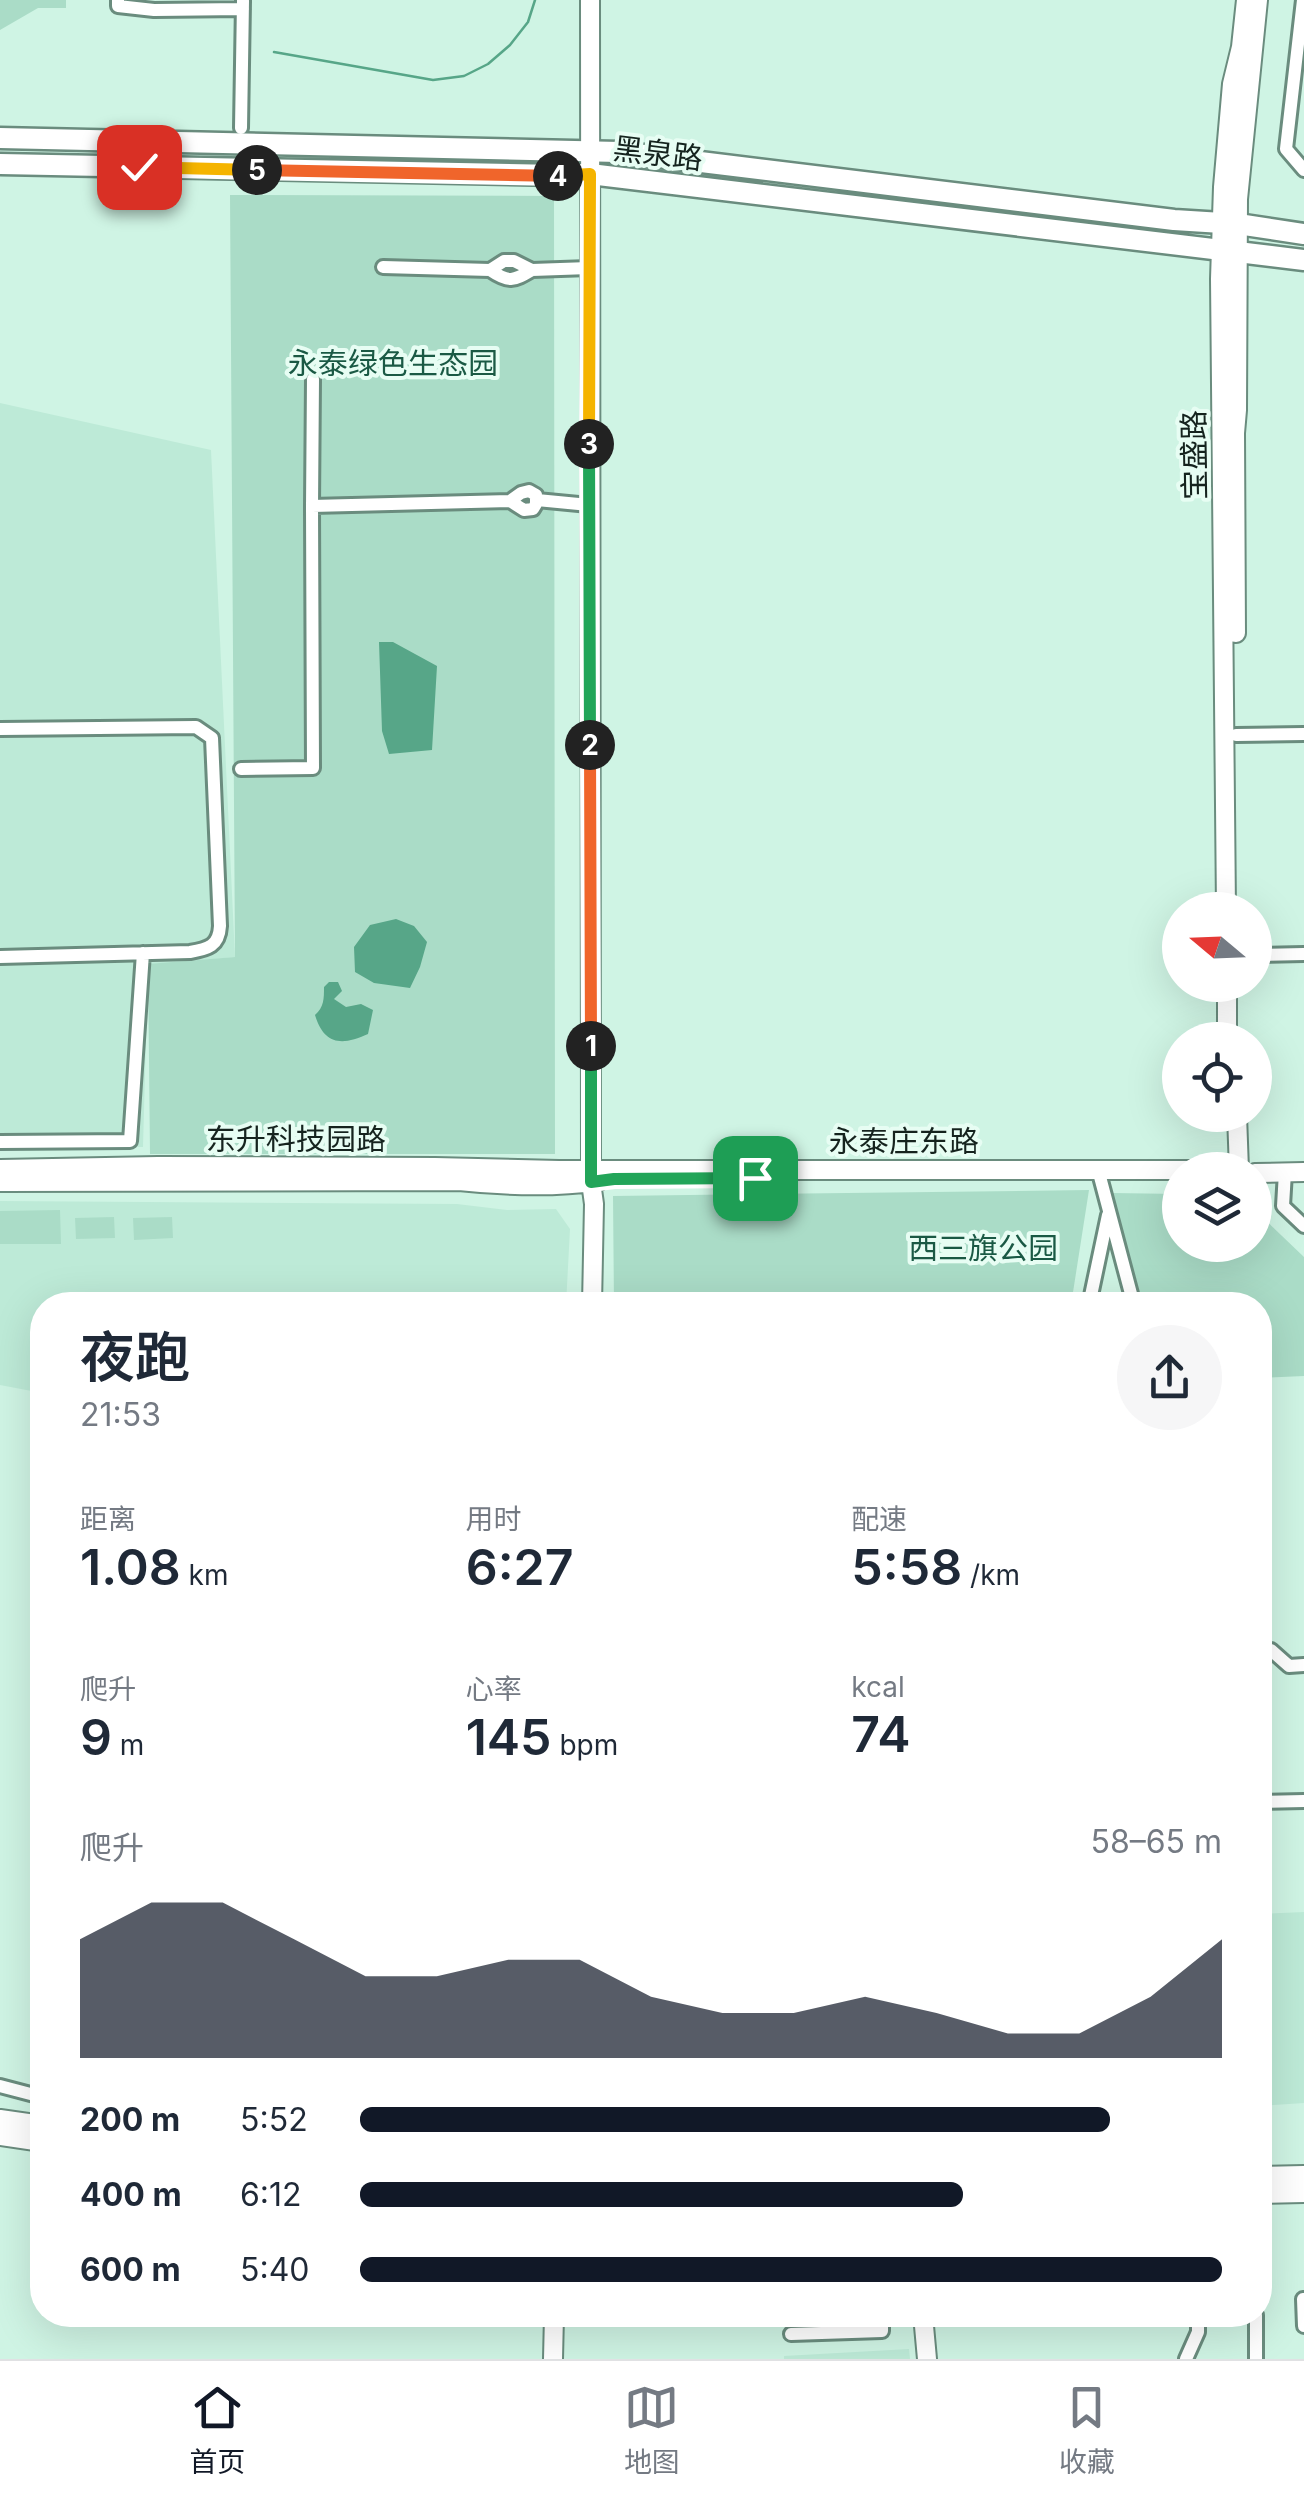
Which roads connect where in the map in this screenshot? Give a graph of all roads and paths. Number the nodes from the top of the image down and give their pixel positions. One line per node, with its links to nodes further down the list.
1 (118, 0): 6 (street)
2 (590, 0): 9 (street)
3 (1246, 0): 13 (street, 宝盛路)
4 (1258, 0): 13 (street, 宝盛路)
5 (1303, 0): 11 (street)
6 (243, 4): 7 (street)
7 (240, 128)
8 (0, 138): 9 (main road, 黑泉路)
9 (589, 150): 12 (street); 13 (main road, 黑泉路)
10 (0, 164): 12 (main road, 黑泉路)
11 (1304, 170)
12 (590, 174): 15 (main road, 黑泉路); 18 (street)
13 (1230, 223): 14 (main road, 黑泉路); 15 (street, 宝盛路)
14 (1304, 234)
15 (1230, 252): 16 (main road, 黑泉路); 23 (street, 宝盛路); 26 (street, 宝盛路)
16 (1304, 260)
17 (383, 267): 18 (street)
18 (590, 268): 20 (street)
19 (313, 378): 21 (street)
20 (589, 505): 21 (street); 39 (street)
21 (312, 506): 25 (street)
22 (0, 729): 28 (street)
23 (1236, 734): 24 (street); 27 (street, 宝盛路)
24 (1304, 734)
25 (241, 770)
26 (1226, 892)
27 (1238, 892)
28 (143, 953): 31 (street); 32 (street)
29 (1304, 954): 30 (street)
30 (1272, 955)
31 (0, 956)
32 (0, 1142)
33 (0, 1168): 39 (street, 东升科技园路)
34 (1162, 1171): 39 (street, 永泰庄东路)
35 (1272, 1172): 36 (street)
36 (1284, 1172): 37 (street); 41 (street)
37 (1304, 1172)
38 (1162, 1177): 39 (street, 永泰庄东路)
39 (590, 1178): 40 (street, 东升科技园路); 42 (street); 43 (street)
40 (0, 1182)
41 (1304, 1226)
42 (582, 1292)
43 (592, 1292)
44 (1093, 1292): 45 (street)
45 (1131, 1292)
46 (1272, 1651): 47 (street)
47 (1304, 1665)
48 (1304, 1801): 49 (street)
49 (1272, 1802)
50 (0, 2086): 51 (street)
51 (30, 2094)
52 (0, 2119): 53 (street)
53 (30, 2123)
54 (0, 2136): 55 (street)
55 (30, 2140)
56 (1304, 2175): 57 (street)
57 (1272, 2176)
58 (1304, 2192): 59 (street)
59 (1272, 2193)
60 (1303, 2299): 61 (street)
61 (1304, 2326)
62 (554, 2327): 68 (street)
63 (882, 2327): 67 (street)
64 (924, 2327): 69 (street)
65 (1198, 2327): 70 (street)
66 (1256, 2327): 71 (street)
67 (791, 2334)
68 (553, 2359)
69 (926, 2359)
70 (1186, 2359)
71 (1256, 2359)

